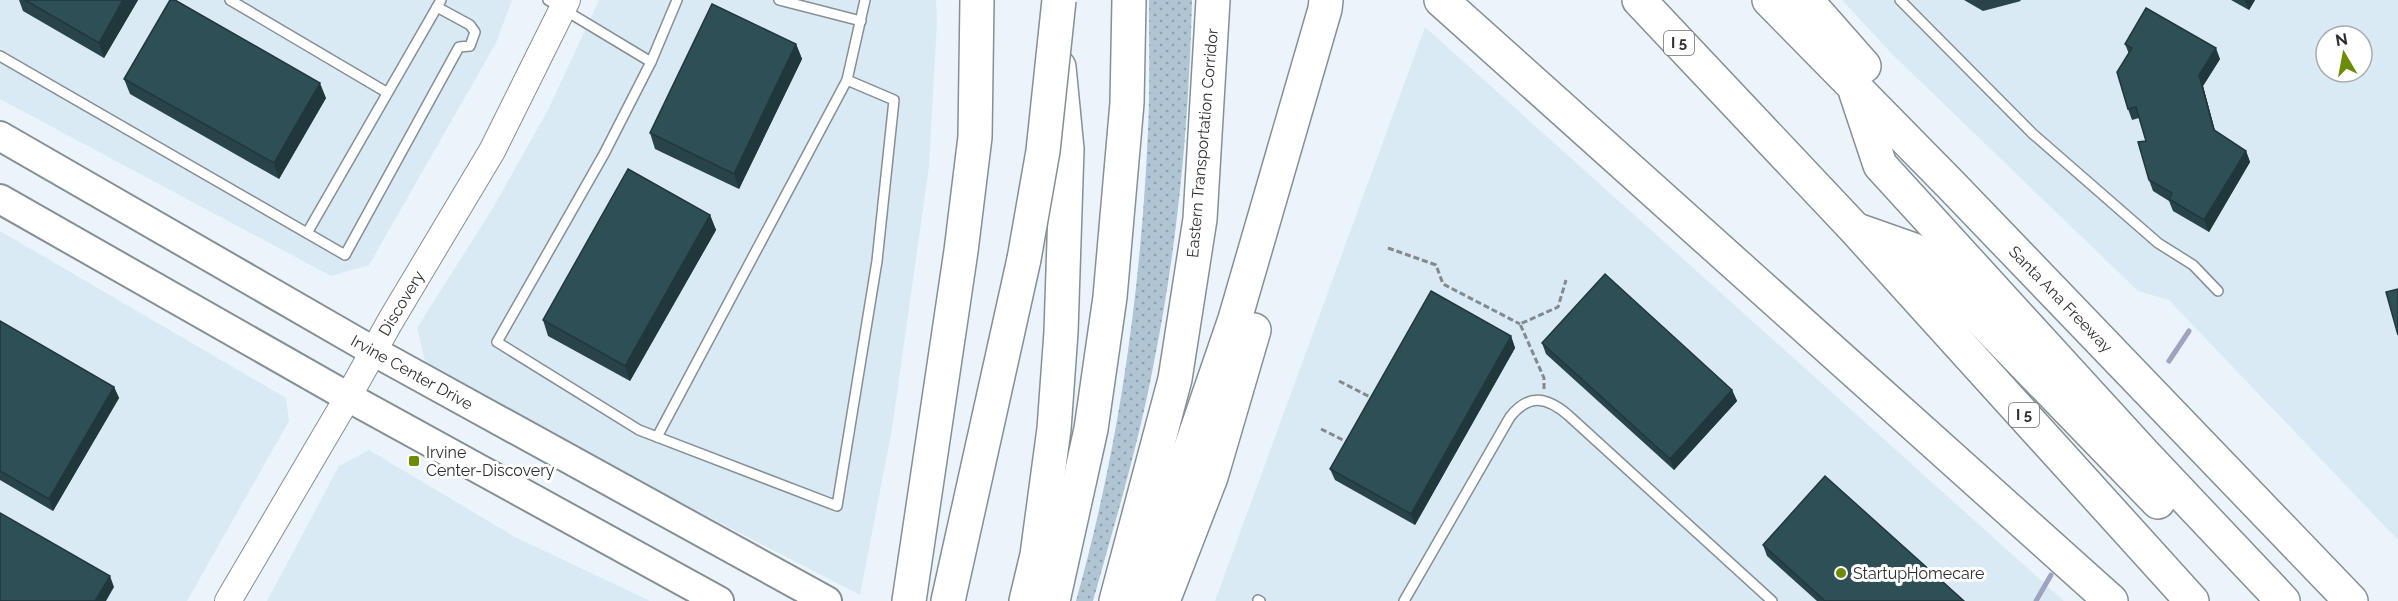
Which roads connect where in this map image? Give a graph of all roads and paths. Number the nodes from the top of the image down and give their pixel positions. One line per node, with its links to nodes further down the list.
1 (230, 0): 23 (lane)
2 (677, 0): 20 (lane)
3 (779, 0): 18 (lane)
4 (865, 0): 18 (lane)
5 (977, 0): 44 (highway)
6 (1051, 0): 46 (highway)
7 (1059, 0): 45 (highway, bridge)
8 (1130, 0): 47 (highway)
9 (1213, 0): 48 (highway, Eastern Transportation Corridor)
10 (1441, 0): 53 (highway)
11 (1639, 0): 27 (highway, I 5)
12 (1769, 0): 22 (highway, Santa Ana Freeway)
13 (1806, 0): 25 (highway)
14 (1900, 0): 31 (lane)
15 (439, 3): 23 (lane); 28 (lane)
16 (559, 3): 20 (lane); 33 (street, Discovery)
17 (1325, 5): 49 (highway); 50 (highway)
18 (861, 21): 21 (lane)
19 (0, 56): 28 (lane)
20 (651, 62): 39 (lane)
21 (847, 80): 39 (lane); 39 (lane)
22 (1853, 83): 25 (highway, Santa Ana Freeway); 56 (highway)
23 (386, 92): 28 (lane)
24 (0, 136): 33 (main road, Irvine Center Drive)
25 (1909, 142): 57 (highway, Santa Ana Freeway)
26 (0, 199): 35 (main road)
27 (1855, 229): 54 (highway, I 5); 55 (highway)
28 (307, 233)
29 (1388, 248): 32 (path)
30 (1566, 280): 32 (path)
31 (2217, 291)
32 (1520, 324): 36 (path)
33 (373, 351): 35 (street, Discovery); 43 (main road, Irvine Center Drive)
34 (1339, 381): 37 (path)
35 (348, 397): 41 (street, Discovery); 42 (main road)
36 (1545, 400): 51 (lane); 52 (lane)
37 (1379, 401)
38 (1321, 429): 40 (path)
39 (657, 437)
40 (1354, 446)
41 (228, 601)
42 (720, 601)
43 (827, 601)
44 (909, 601)
45 (948, 601)
46 (1026, 601)
47 (1053, 601)
48 (1116, 601)
49 (1138, 601)
50 (1164, 601)
51 (1404, 601)
52 (1772, 601)
53 (2111, 601)
54 (2192, 601)
55 (2255, 601)
56 (2283, 601)
57 (2351, 601)

